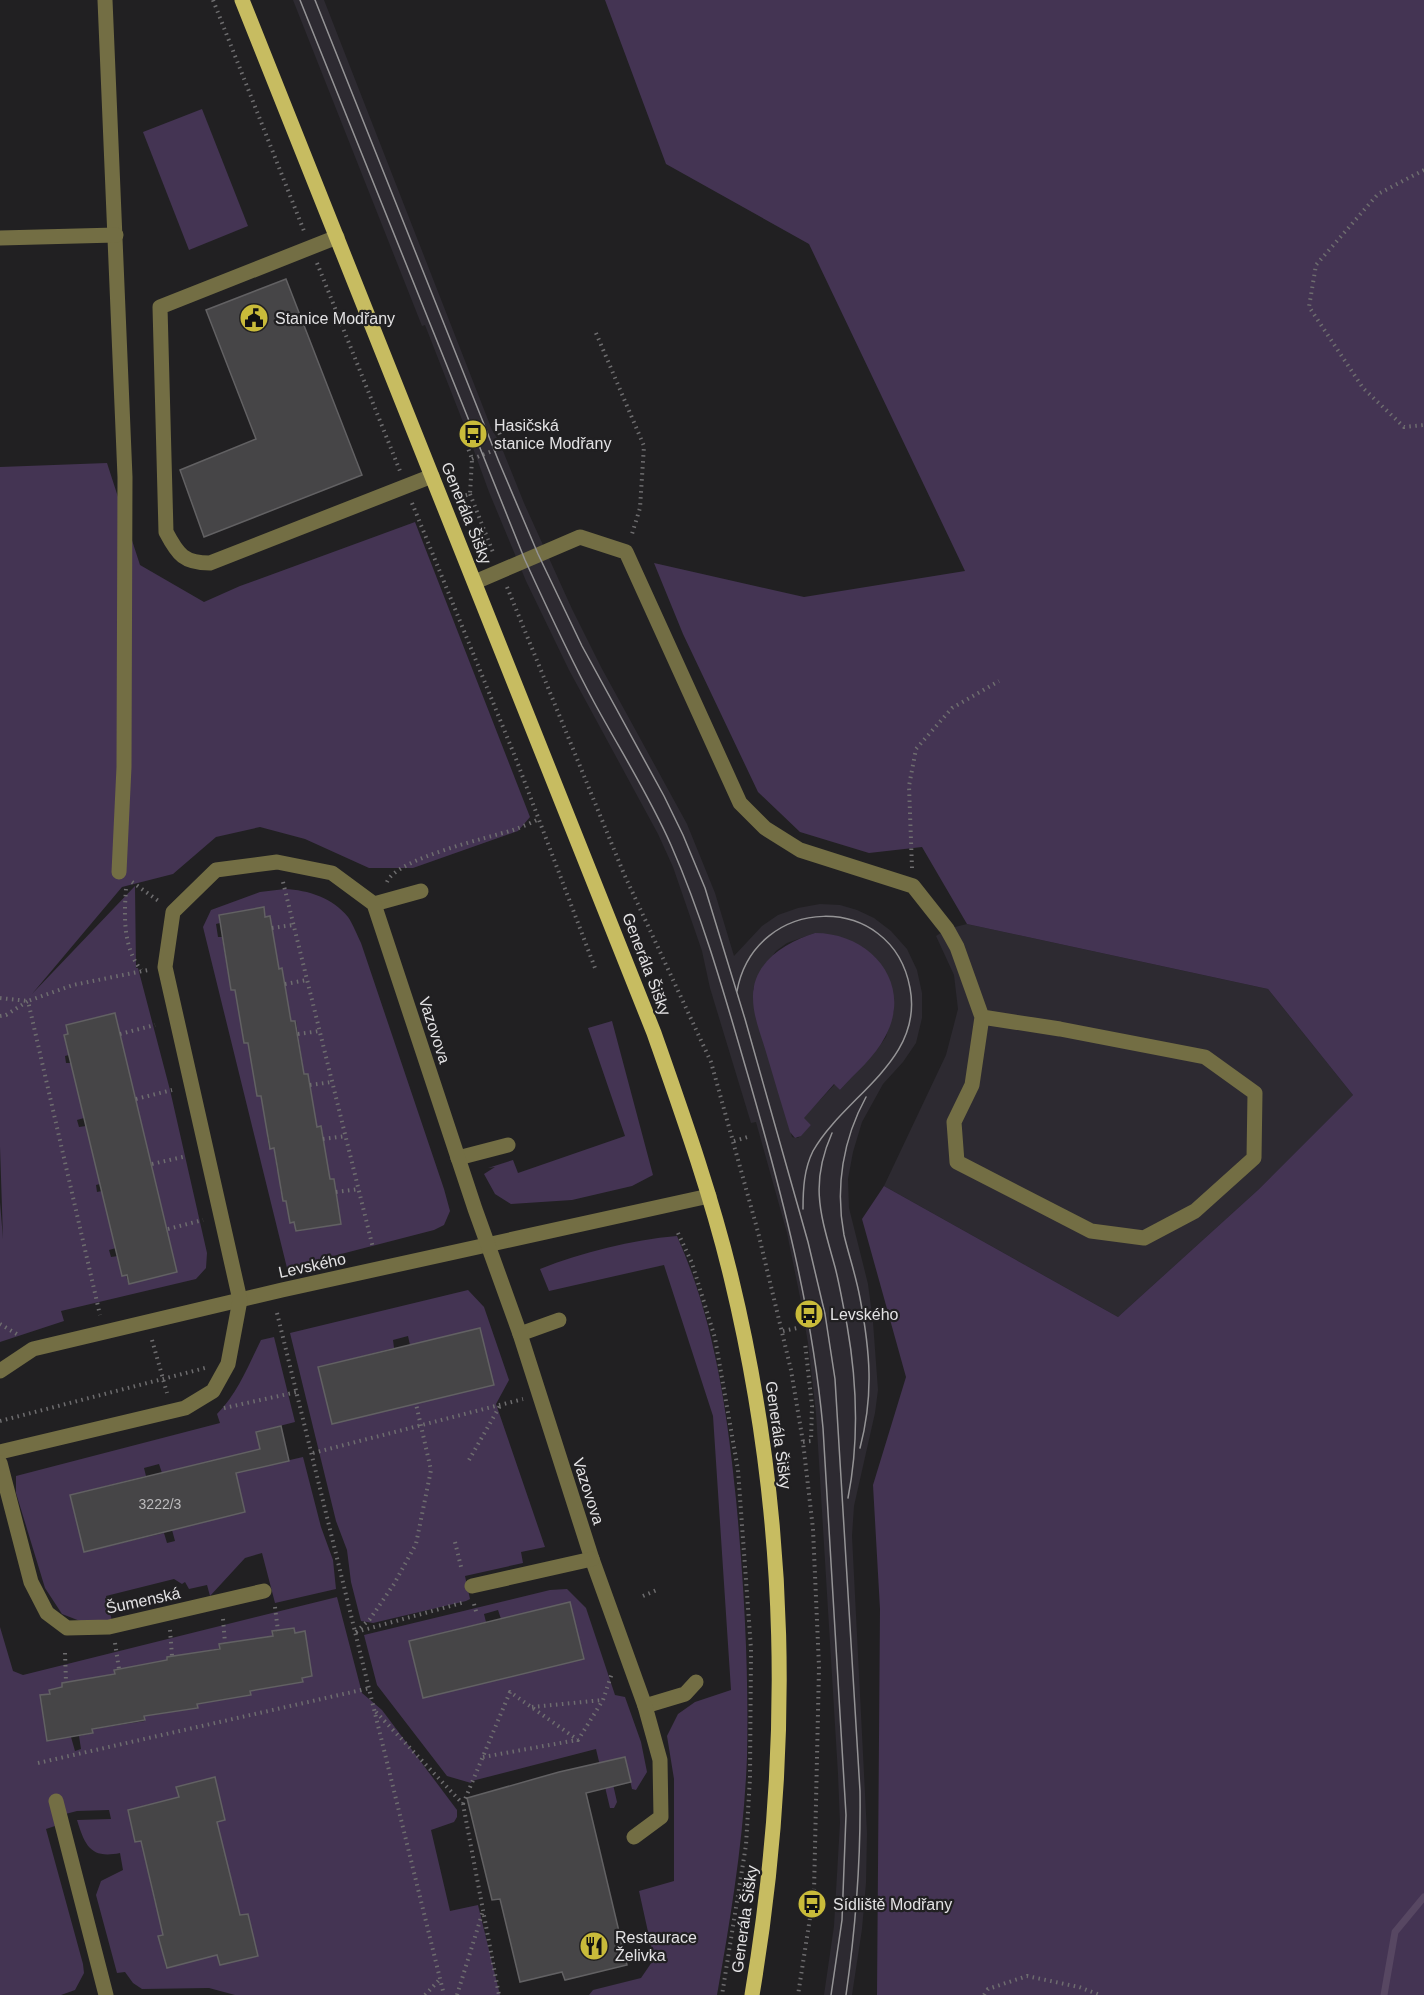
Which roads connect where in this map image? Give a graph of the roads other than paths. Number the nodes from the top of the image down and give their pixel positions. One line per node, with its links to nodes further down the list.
1 (105, 0): 3 (street)
2 (242, 0): 4 (main road, Generála Šišky)
3 (116, 235): 5 (street); 8 (street)
4 (337, 237): 6 (main road, Generála Šišky); 6 (street)
5 (0, 238)
6 (432, 476): 7 (main road, Generála Šišky)
7 (475, 582): 11 (street); 14 (main road, Generála Šišky)
8 (119, 872)
9 (421, 891): 10 (street)
10 (376, 903): 13 (street, Vazovova); 16 (street)
11 (982, 1017): 11 (street)
12 (508, 1144): 13 (street)
13 (458, 1158): 15 (street, Vazovova)
14 (709, 1196): 15 (street, Levského); 30 (main road, Generála Šišky)
15 (489, 1245): 16 (street, Levského); 18 (street, Vazovova)
16 (240, 1300): 19 (street, Levského); 20 (street)
17 (559, 1320): 18 (street)
18 (520, 1334): 22 (street, Vazovova)
19 (0, 1371)
20 (0, 1452)
21 (0, 1463): 24 (street, Šumenská)
22 (592, 1559): 23 (street); 26 (street, Vazovova)
23 (472, 1586)
24 (264, 1591)
25 (696, 1682): 26 (street)
26 (645, 1706): 28 (street, Vazovova)
27 (56, 1801): 29 (street)
28 (634, 1837)
29 (106, 1995)
30 (752, 1995)

